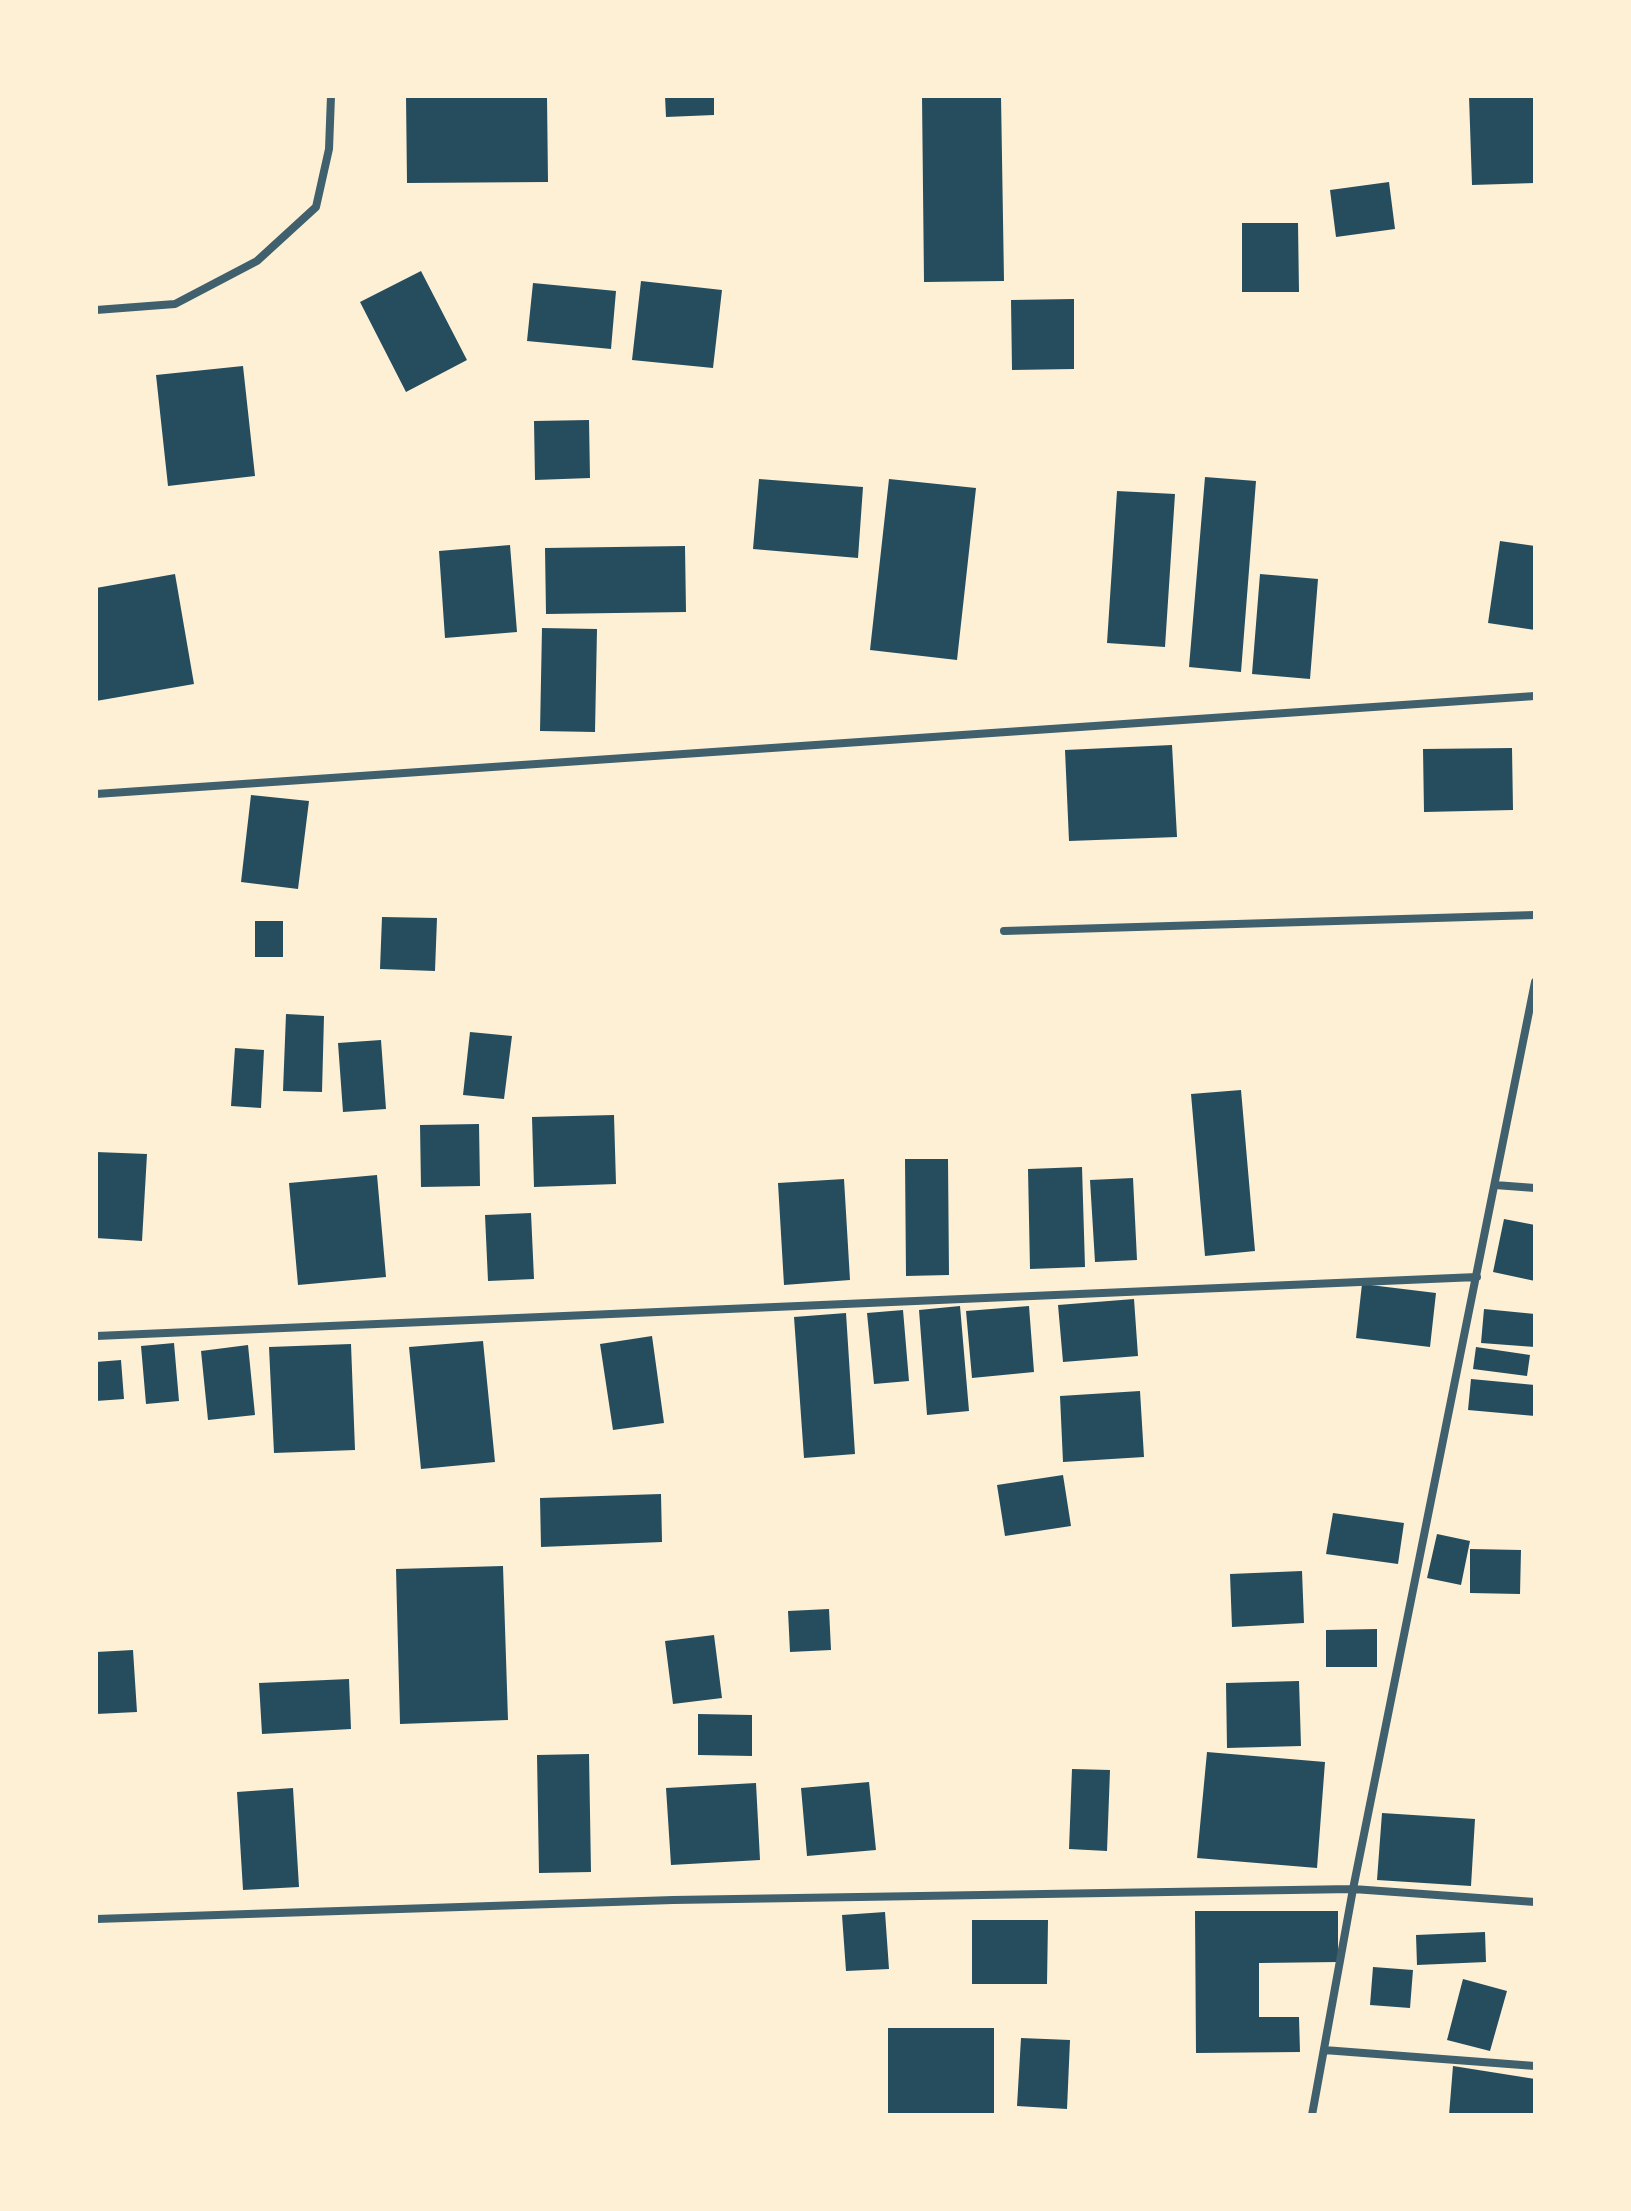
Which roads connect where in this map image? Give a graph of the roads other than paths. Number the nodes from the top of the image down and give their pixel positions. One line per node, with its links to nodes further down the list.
1 (331, 96): 2 (street)
2 (96, 310)
3 (1535, 696): 4 (street)
4 (96, 794)
5 (1535, 915): 6 (street)
6 (1004, 931)
7 (1535, 982): 8 (street)
8 (1495, 1185): 9 (street); 10 (street)
9 (1535, 1188)
10 (1477, 1277): 11 (street); 12 (street)
11 (96, 1336)
12 (1353, 1889): 13 (street); 14 (street); 15 (street)
13 (1535, 1902)
14 (96, 1919)
15 (1324, 2050): 16 (street); 17 (street)
16 (1535, 2066)
17 (1312, 2115)

